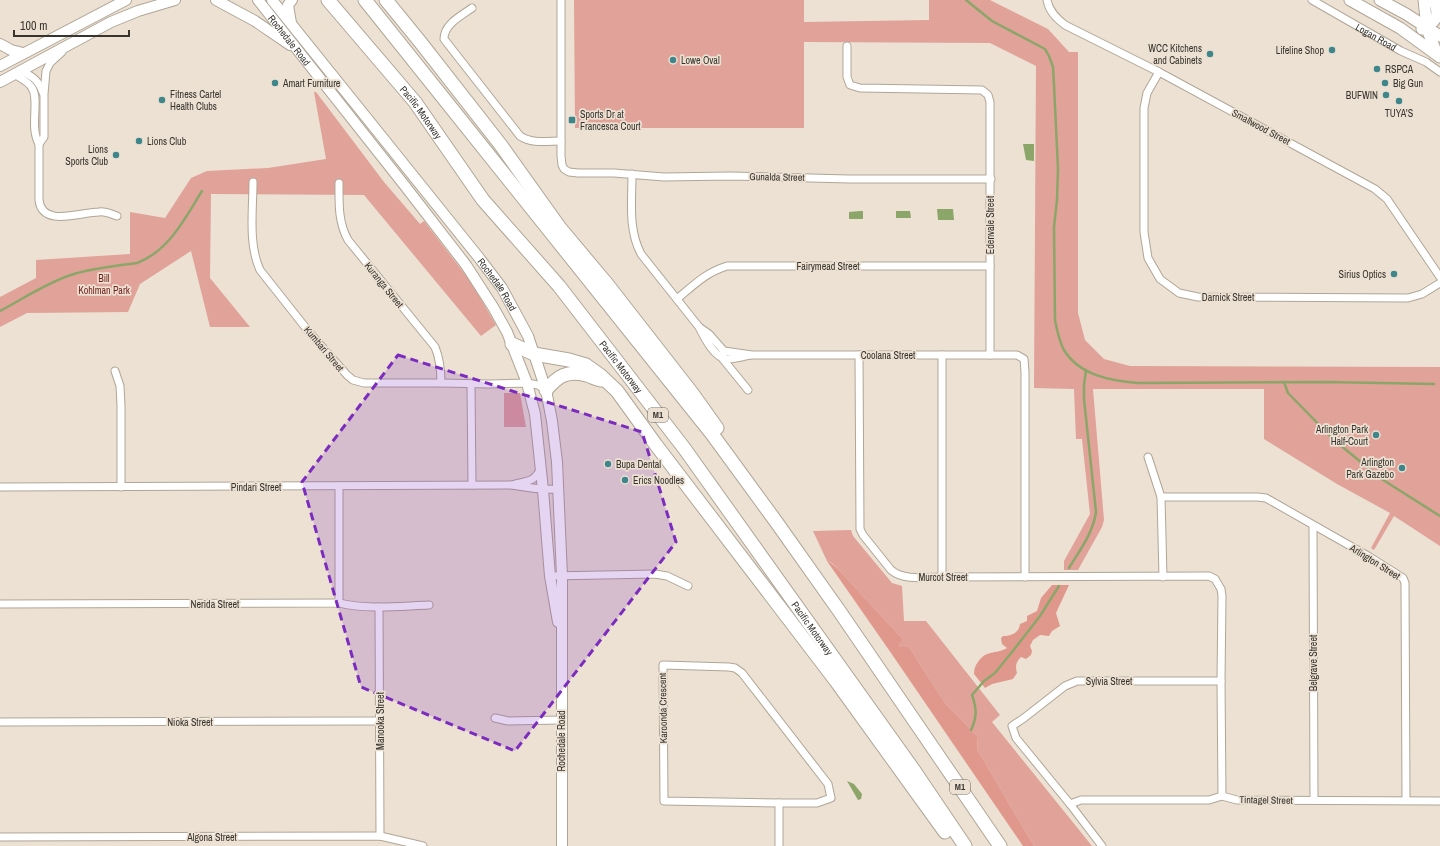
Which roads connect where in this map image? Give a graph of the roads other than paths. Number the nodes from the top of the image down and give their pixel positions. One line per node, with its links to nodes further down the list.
1 (126, 0): 26 (main road)
2 (175, 0): 23 (main road)
3 (216, 0): 25 (main road)
4 (258, 0): 25 (main road, Rochedale Road)
5 (272, 0): 18 (main road, Rochedale Road)
6 (292, 0): 18 (main road)
7 (328, 0): 101 (highway, Pacific Motorway / M1)
8 (365, 0): 82 (highway, M1)
9 (386, 0): 82 (highway)
10 (561, 0): 34 (street)
11 (1047, 0): 30 (street, Smallwood Street)
12 (1312, 0): 31 (street, Logan Road)
13 (1350, 0): 20 (main road, Logan Road)
14 (1380, 0): 19 (main road)
15 (1424, 0): 19 (main road)
16 (1434, 0): 19 (main road)
17 (472, 8): 34 (street)
18 (291, 24): 46 (main road, Rochedale Road)
19 (1427, 27): 20 (main road); 21 (main road); 27 (main road)
20 (1408, 33): 27 (main road, Logan Road)
21 (1440, 36)
22 (0, 44): 26 (main road)
23 (72, 44): 29 (main road); 33 (street)
24 (847, 46): 37 (street, Edenvale Street)
25 (298, 50): 45 (main road, Rochedale Road)
26 (23, 53): 28 (main road)
27 (1439, 56)
28 (1, 64): 29 (main road)
29 (17, 72): 32 (main road); 33 (street); 35 (street)
30 (1159, 72): 42 (street, Smallwood Street); 43 (street, Darnick Street)
31 (1440, 72)
32 (0, 82)
33 (44, 94): 35 (street)
34 (561, 141): 36 (street, Gunalda Street)
35 (39, 144): 40 (street)
36 (632, 174): 37 (street, Gunalda Street); 44 (street)
37 (990, 179): 41 (street, Edenvale Street)
38 (253, 182): 56 (street, Kumbari Street)
39 (339, 183): 56 (street, Kuranga Street)
40 (117, 216)
41 (990, 266): 44 (street, Fairymead Street); 50 (street, Edenvale Street)
42 (1440, 277)
43 (1440, 283)
44 (677, 299): 48 (street)
45 (512, 344): 46 (highway); 57 (main road, Rochedale Road)
46 (534, 354): 55 (highway); 59 (main road, Rochedale Road)
47 (752, 354): 48 (street, Coolana Street); 49 (street, Coolana Street); 52 (street, Coolana Street)
48 (724, 355): 52 (street, Coolana Street); 54 (street)
49 (859, 355): 51 (street, Coolana Street); 75 (street, Murcot Street)
50 (990, 355): 51 (street, Coolana Street); 74 (street, Coolana Street)
51 (942, 356): 75 (street)
52 (738, 357): 54 (street)
53 (115, 371): 66 (street)
54 (735, 373): 60 (street)
55 (608, 382): 59 (highway); 100 (highway)
56 (441, 383): 58 (street, Kumbari Street)
57 (527, 383): 58 (street, Kumbari Street); 59 (street, Kumbari Street); 62 (main road, Rochedale Road)
58 (471, 384): 63 (street)
59 (546, 390): 68 (main road, Rochedale Road)
60 (748, 390)
61 (1148, 457): 70 (street)
62 (541, 468): 64 (street, Pindari Street); 69 (main road, Rochedale Road)
63 (472, 485): 64 (street, Pindari Street); 67 (street, Pindari Street)
64 (512, 485): 69 (street, Pindari Street)
65 (0, 487): 66 (street, Pindari Street)
66 (121, 487): 67 (street, Pindari Street)
67 (339, 487): 78 (street)
68 (558, 489): 69 (street, Pindari Street); 73 (main road, Rochedale Road)
69 (543, 490): 72 (main road, Rochedale Road)
70 (1162, 497): 71 (street, Arlington Street); 76 (street)
71 (1313, 526): 90 (street, Belgrave Street); 91 (street, Arlington Street)
72 (550, 576): 73 (street); 83 (main road, Rochedale Road)
73 (562, 576): 77 (street); 83 (main road, Rochedale Road)
74 (1025, 576): 75 (street, Murcot Street); 76 (street, Murcot Street)
75 (942, 577)
76 (1163, 577): 84 (street, Murcot Street)
77 (688, 586)
78 (339, 603): 79 (street, Nerida Street); 81 (street, Nerida Street)
79 (0, 604)
80 (429, 606): 81 (street, Nerida Street)
81 (379, 607): 87 (street, Manooka Street)
82 (840, 612): 102 (highway, M1)
83 (561, 635): 86 (main road, Rochedale Road)
84 (1221, 681): 89 (street); 94 (street, Sylvia Street)
85 (495, 718): 86 (street)
86 (561, 720): 98 (main road, Rochedale Road)
87 (380, 721): 88 (street, Nioka Street); 95 (street, Manooka Street)
88 (0, 722)
89 (1222, 796): 90 (street, Tintagel Street); 94 (street, Tintagel Street)
90 (1314, 800): 91 (street, Tintagel Street)
91 (1406, 800): 92 (street, Tintagel Street)
92 (1440, 801)
93 (779, 803): 93 (street, Karoonda Crescent); 99 (street)
94 (1070, 804): 103 (street)
95 (380, 836): 96 (street, Algona Street); 97 (street, Algona Street)
96 (0, 837)
97 (422, 846)
98 (562, 846)
99 (779, 846)
100 (955, 846)
101 (965, 846)
102 (1000, 846)
103 (1102, 846)

